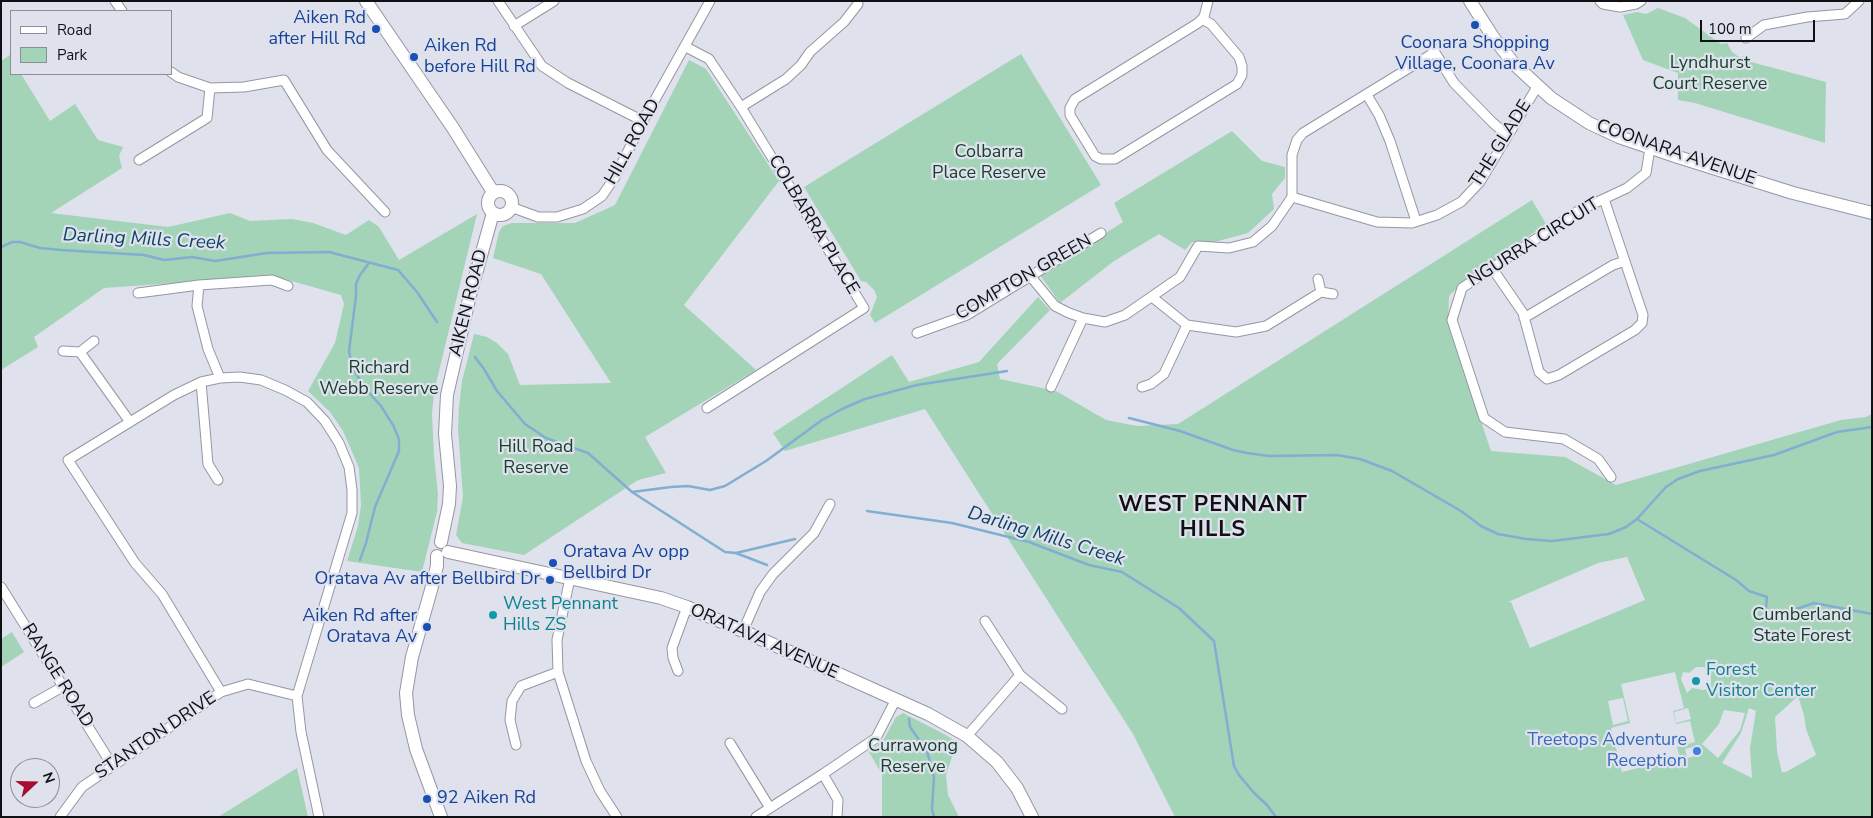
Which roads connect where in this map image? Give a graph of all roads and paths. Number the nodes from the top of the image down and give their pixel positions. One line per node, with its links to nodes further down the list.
1 (366, 1): 26 (street)
2 (498, 1): 12 (street)
3 (554, 1): 12 (street)
4 (710, 1): 15 (street, HILL ROAD)
5 (1208, 1): 11 (street)
6 (1470, 1): 18 (street, COONARA AVENUE)
7 (1600, 1): 8 (street)
8 (1641, 1)
9 (1859, 1): 13 (street)
10 (858, 4): 21 (street)
11 (1202, 19): 11 (street)
12 (514, 26): 22 (street)
13 (1746, 38)
14 (1428, 43): 16 (street)
15 (686, 47): 21 (street, COLBARRA PLACE); 22 (street, HILL ROAD)
16 (1435, 52): 20 (street); 23 (street)
17 (172, 73): 19 (street)
18 (1537, 87): 23 (street, THE GLADE); 24 (street, COONARA AVENUE)
19 (210, 88): 25 (street); 30 (street)
20 (1367, 95): 27 (street); 33 (street)
21 (741, 107): 56 (street, COLBARRA PLACE)
22 (643, 121): 29 (street, HILL ROAD)
23 (1507, 135): 33 (street, THE GLADE)
24 (1650, 148): 28 (street, NGURRA CIRCUIT); 32 (street, COONARA AVENUE)
25 (139, 160)
26 (494, 192): 29 (street); 31 (street)
27 (1292, 197): 33 (street, THE GLADE); 44 (street)
28 (1604, 199): 35 (street); 36 (street, NGURRA CIRCUIT)
29 (512, 207): 31 (street)
30 (385, 212)
31 (494, 213): 61 (street, AIKEN ROAD)
32 (1872, 213)
33 (1416, 221)
34 (1101, 233): 37 (street, COMPTON GREEN)
35 (1625, 261): 46 (street); 46 (street)
36 (1492, 268): 46 (street); 58 (street, NGURRA CIRCUIT)
37 (1031, 277): 45 (street); 48 (street, COMPTON GREEN)
38 (1318, 279): 41 (street)
39 (199, 285): 40 (street); 42 (street); 52 (street)
40 (288, 286)
41 (1321, 292): 43 (street); 47 (street)
42 (138, 293)
43 (1333, 294)
44 (1152, 298): 45 (street); 47 (street)
45 (1083, 318): 54 (street)
46 (1524, 318)
47 (1187, 325): 55 (street)
48 (917, 332)
49 (94, 341): 51 (street)
50 (62, 351): 51 (street)
51 (80, 352): 57 (street)
52 (220, 378): 53 (street); 72 (street)
53 (201, 382): 57 (street); 59 (street)
54 (1051, 387)
55 (1142, 387)
56 (707, 408)
57 (130, 422): 71 (street)
58 (1611, 477)
59 (218, 480)
60 (830, 504): 66 (street)
61 (442, 550): 62 (street, ORATAVA AVENUE); 84 (street, AIKEN ROAD)
62 (570, 578): 64 (street, ORATAVA AVENUE); 68 (street)
63 (1, 587): 70 (street, RANGE ROAD)
64 (687, 607): 66 (street, ORATAVA AVENUE); 67 (street)
65 (985, 621): 69 (street)
66 (743, 631): 73 (street, ORATAVA AVENUE)
67 (678, 671)
68 (558, 672): 78 (street); 85 (street)
69 (1020, 675): 75 (street); 76 (street)
70 (64, 686): 74 (street); 79 (street, RANGE ROAD)
71 (220, 692): 72 (street, STANTON DRIVE); 79 (street, STANTON DRIVE)
72 (297, 696): 83 (street)
73 (895, 701): 76 (street, ORATAVA AVENUE); 80 (street)
74 (34, 703)
75 (1062, 709)
76 (967, 736): 88 (street, ORATAVA AVENUE)
77 (730, 743): 81 (street)
78 (516, 745)
79 (112, 765): 82 (street, STANTON DRIVE)
80 (823, 774): 81 (street); 87 (street)
81 (770, 808): 86 (street)
82 (60, 817)
83 (320, 817)
84 (441, 817)
85 (617, 817)
86 (756, 817)
87 (837, 817)
88 (1032, 817)

